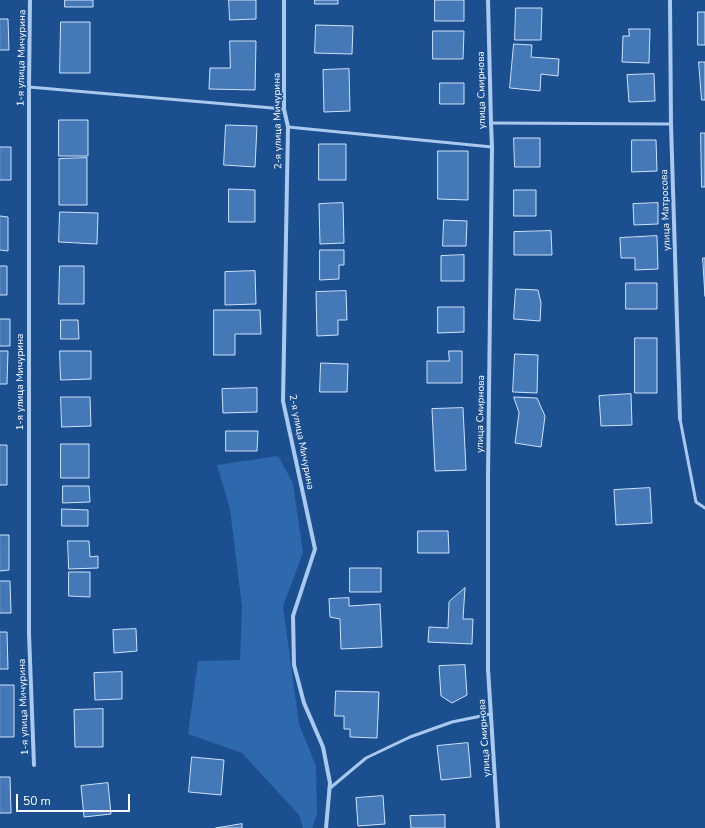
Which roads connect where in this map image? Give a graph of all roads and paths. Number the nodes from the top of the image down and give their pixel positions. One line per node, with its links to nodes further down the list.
1 (30, 0): 5 (street, 1-я улица Мичурина)
2 (284, 0): 6 (street, 2-я улица Мичурина)
3 (488, 0): 7 (street, улица Смирнова)
4 (670, 0): 8 (street, улица Матросова)
5 (29, 86): 6 (lane); 14 (street, 1-я улица Мичурина)
6 (284, 108): 9 (street, 2-я улица Мичурина)
7 (491, 123): 8 (lane); 10 (street, улица Смирнова)
8 (671, 124): 11 (street, улица Матросова)
9 (288, 126): 10 (lane); 15 (street, 2-я улица Мичурина)
10 (492, 147): 13 (street, улица Смирнова)
11 (680, 419): 12 (lane)
12 (705, 508)
13 (491, 714): 15 (lane); 17 (street, улица Смирнова)
14 (34, 765)
15 (330, 789): 16 (street, 2-я улица Мичурина)
16 (326, 828)
17 (498, 828)

